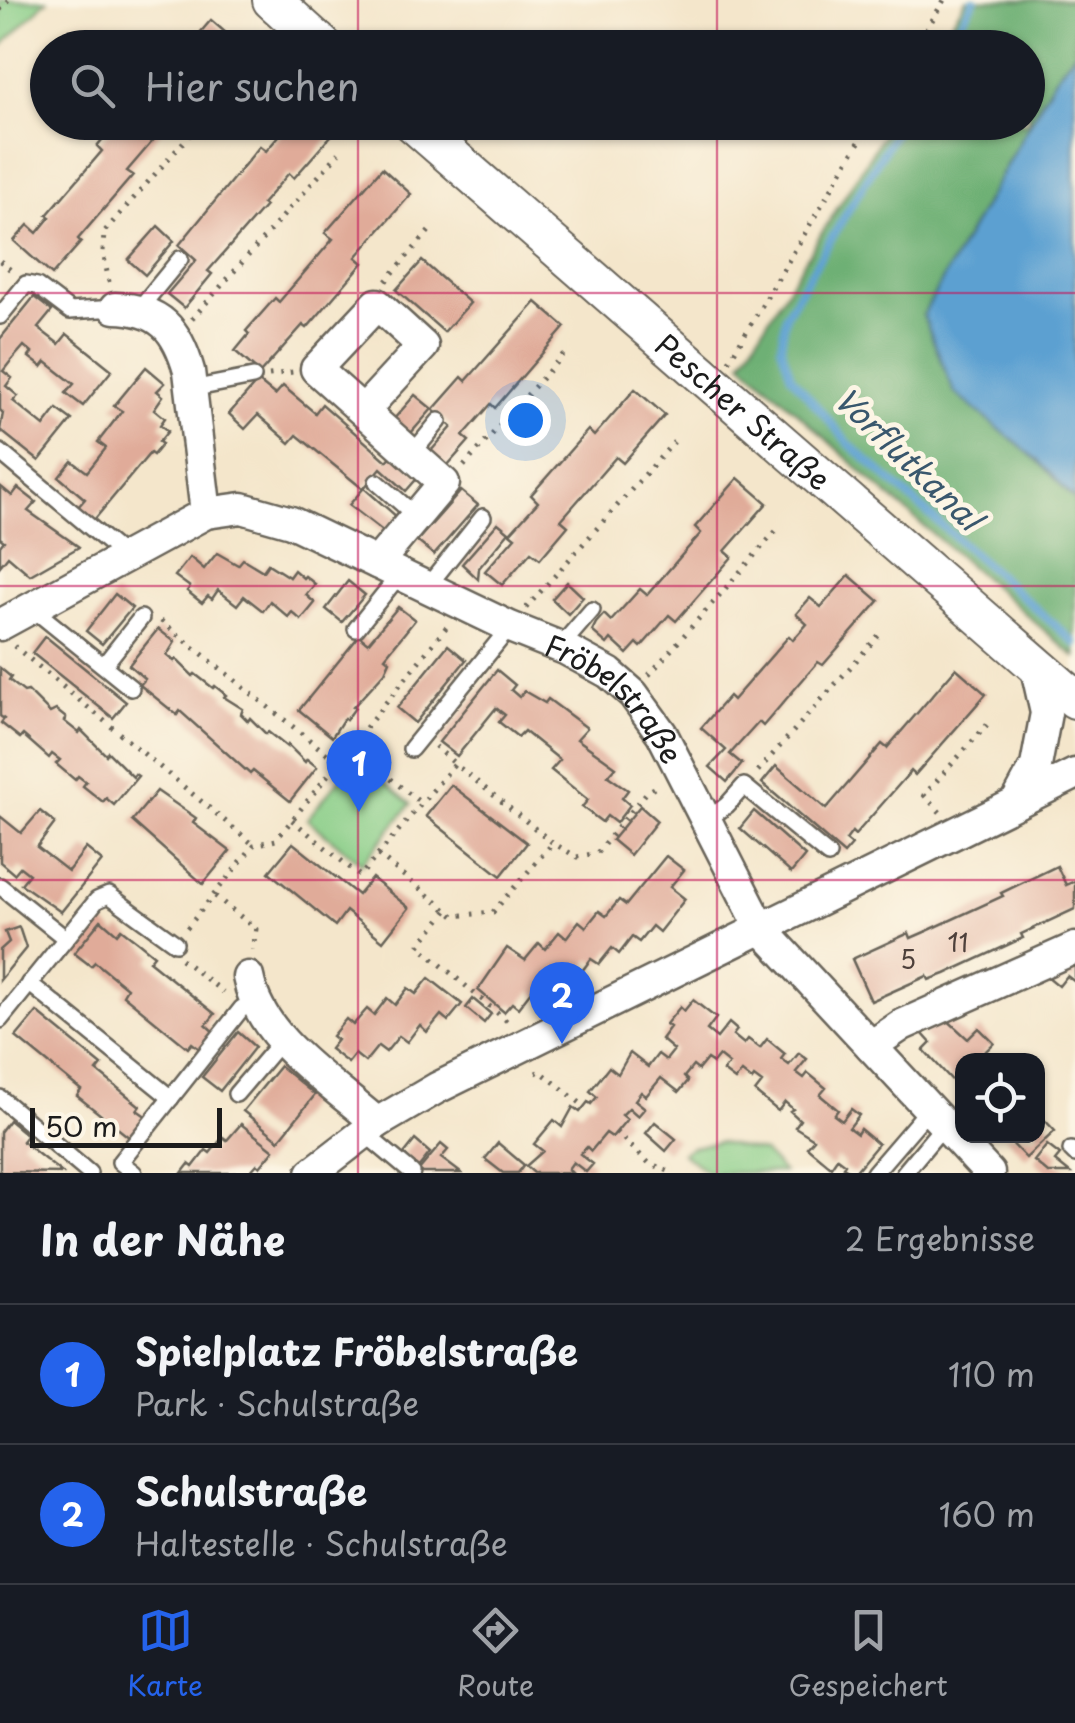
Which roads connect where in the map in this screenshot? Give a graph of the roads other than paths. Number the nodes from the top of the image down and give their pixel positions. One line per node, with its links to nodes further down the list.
1 (272, 0): 2 (street)
2 (305, 30)
3 (433, 140): 26 (street, Pescher Straße)
4 (180, 259): 5 (lane)
5 (127, 308): 6 (lane); 8 (street)
6 (0, 316)
7 (253, 377): 8 (lane)
8 (191, 388): 14 (street)
9 (363, 411): 9 (street); 12 (street)
10 (440, 421): 12 (lane)
11 (0, 452): 17 (lane)
12 (412, 454): 15 (street)
13 (376, 482): 15 (lane)
14 (206, 514): 17 (street, Fröbelstraße); 18 (street, Fröbelstraße)
15 (416, 516): 18 (street)
16 (483, 518): 18 (lane)
17 (126, 556): 19 (street, Fröbelstraße)
18 (401, 575): 23 (street, Fröbelstraße); 24 (lane)
19 (32, 608): 22 (street, Fröbelstraße); 27 (lane)
20 (592, 610): 25 (lane)
21 (144, 614): 27 (lane)
22 (0, 625)
23 (510, 626): 25 (street, Fröbelstraße); 30 (lane)
24 (356, 629)
25 (560, 647): 33 (street, Fröbelstraße)
26 (1035, 664): 29 (street, Pescher Straße); 32 (street)
27 (104, 665): 28 (lane)
28 (131, 688)
29 (1075, 699)
30 (411, 749)
31 (1075, 774): 32 (street)
32 (1016, 803): 36 (street)
33 (706, 821): 34 (lane); 36 (street, Fröbelstraße)
34 (828, 855)
35 (0, 886): 37 (lane)
36 (761, 928): 45 (street, Fröbelstraße); 50 (street)
37 (65, 938): 38 (lane); 41 (lane)
38 (174, 944)
39 (1075, 948): 45 (street)
40 (248, 977): 44 (street)
41 (30, 983): 43 (lane); 48 (lane)
42 (242, 1008): 48 (lane)
43 (0, 1020)
44 (282, 1040): 46 (lane); 50 (street)
45 (871, 1046): 49 (street, Fröbelstraße)
46 (236, 1094)
47 (0, 1098): 52 (lane)
48 (171, 1098): 51 (lane)
49 (937, 1117): 56 (lane); 57 (lane); 58 (street, Fröbelstraße)
50 (370, 1128): 54 (street); 55 (lane)
51 (115, 1167): 53 (lane)
52 (89, 1173)
53 (134, 1173)
54 (312, 1173)
55 (412, 1173)
56 (874, 1173)
57 (904, 1173)
58 (989, 1173)

